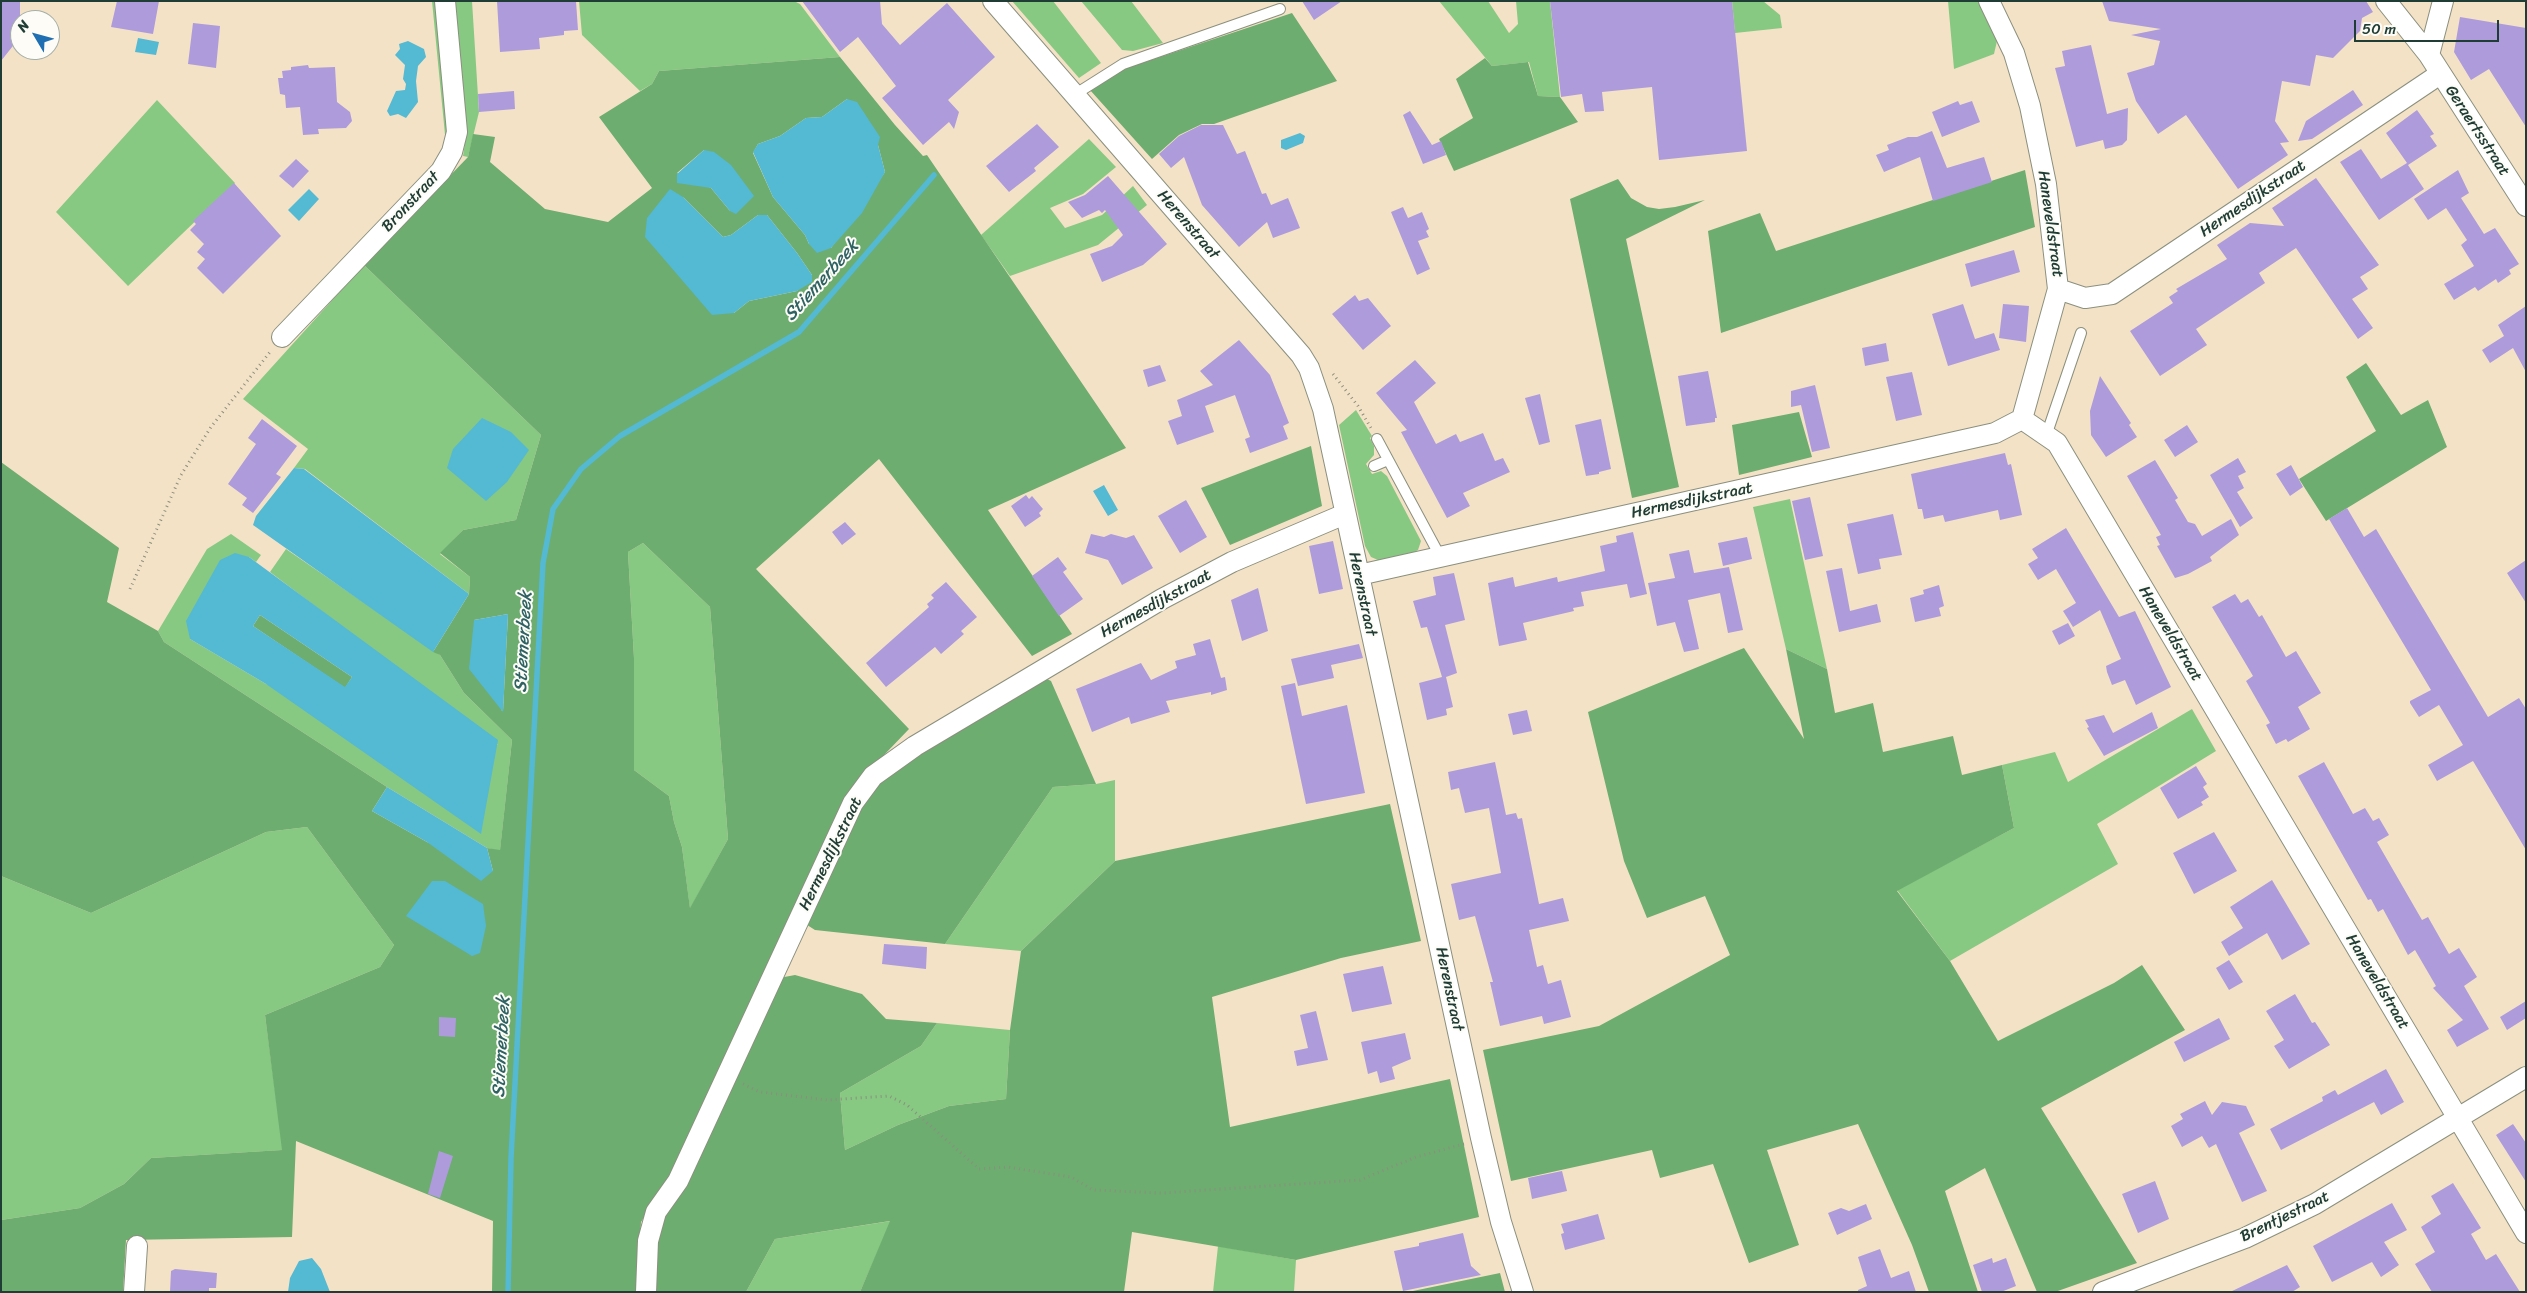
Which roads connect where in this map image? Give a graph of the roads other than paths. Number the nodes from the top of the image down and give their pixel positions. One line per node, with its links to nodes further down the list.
1 (445, 1): 13 (street, Bronstraat)
2 (993, 1): 9 (street, Herenstraat)
3 (1989, 1): 11 (street, Haneveldstraat)
4 (2386, 1): 7 (street, Geraertsstraat)
5 (2443, 1): 7 (street)
6 (1280, 9): 9 (lane)
7 (2429, 55): 8 (street, Geraertsstraat)
8 (2440, 74): 10 (street, Geraertsstraat); 11 (street, Hermesdijkstraat)
9 (1074, 95): 19 (street, Herenstraat)
10 (2526, 206)
11 (2058, 289): 14 (street, Haneveldstraat)
12 (2081, 332): 15 (lane)
13 (282, 337)
14 (2022, 419): 15 (street, Haneveldstraat); 20 (street, Hermesdijkstraat)
15 (2046, 436): 23 (street, Haneveldstraat)
16 (1377, 440): 17 (lane)
17 (1388, 460): 18 (lane); 20 (lane)
18 (1374, 466)
19 (1345, 514): 21 (street, Herenstraat); 27 (street, Hermesdijkstraat)
20 (1441, 558): 21 (street, Hermesdijkstraat)
21 (1359, 575): 28 (street, Herenstraat)
22 (2526, 1077): 23 (street, Brentjestraat)
23 (2456, 1119): 24 (street, Haneveldstraat); 29 (street, Brentjestraat)
24 (2526, 1233)
25 (137, 1246): 26 (street)
26 (134, 1292)
27 (646, 1292)
28 (1523, 1292)
29 (2103, 1292)

